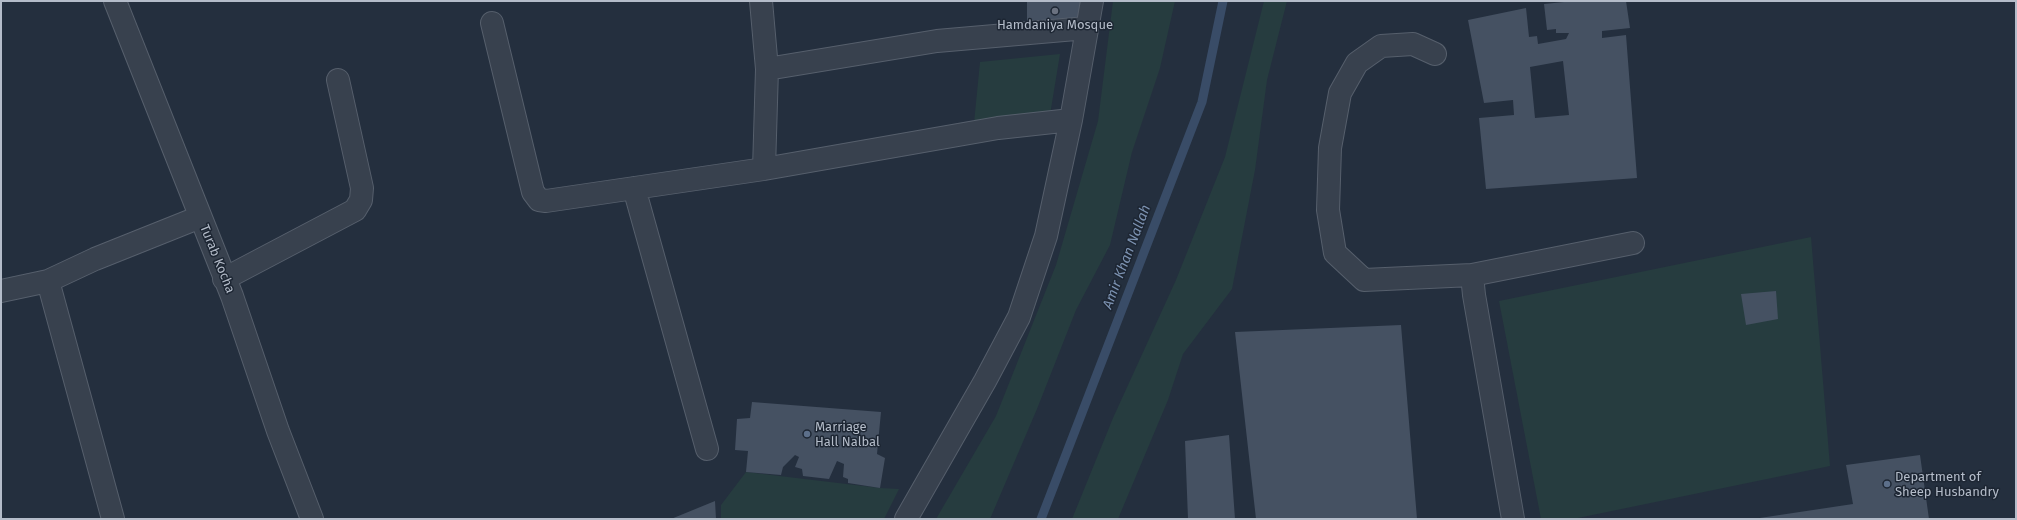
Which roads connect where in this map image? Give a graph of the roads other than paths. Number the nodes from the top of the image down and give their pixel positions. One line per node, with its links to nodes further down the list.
1 (115, 1): 12 (street, Turab Kocha)
2 (761, 1): 7 (street)
3 (1092, 1): 5 (street)
4 (492, 23): 11 (street)
5 (1087, 28): 7 (street); 9 (street)
6 (1434, 54): 14 (street)
7 (767, 69): 10 (street)
8 (338, 80): 15 (street)
9 (1071, 120): 10 (street); 21 (street)
10 (764, 168): 11 (street)
11 (634, 188): 18 (street)
12 (200, 218): 15 (street, Turab Kocha); 16 (street)
13 (1633, 243): 14 (street)
14 (1472, 275): 22 (street)
15 (224, 279): 20 (street, Turab Kocha)
16 (48, 281): 17 (street); 19 (street)
17 (1, 291)
18 (706, 449)
19 (113, 519)
20 (312, 519)
21 (906, 519)
22 (1513, 519)

